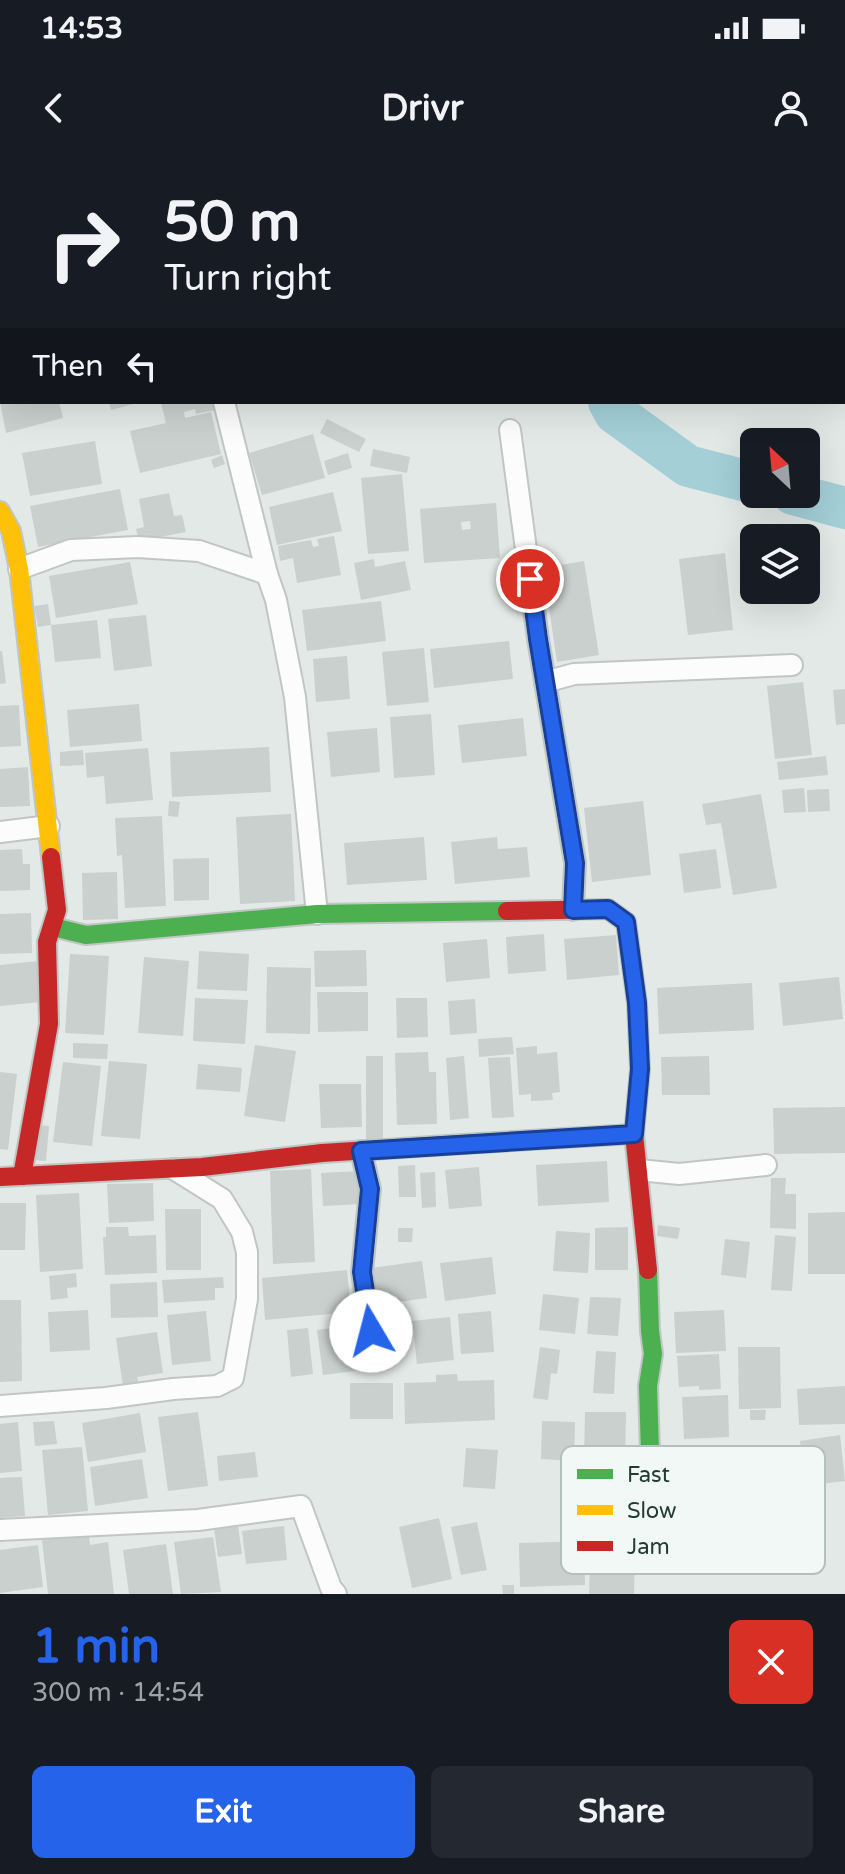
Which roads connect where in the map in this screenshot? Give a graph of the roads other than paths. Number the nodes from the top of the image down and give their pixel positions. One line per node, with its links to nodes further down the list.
1 (224, 404): 5 (street)
2 (510, 430): 7 (street)
3 (0, 511): 4 (street)
4 (19, 569): 5 (street); 8 (street)
5 (267, 574): 11 (street)
6 (792, 665): 7 (street)
7 (545, 682): 10 (street)
8 (49, 826): 9 (street); 12 (street)
9 (0, 832)
10 (573, 910): 11 (street); 13 (street)
11 (317, 914): 12 (street)
12 (53, 927): 18 (street)
13 (634, 1134): 14 (street); 17 (street)
14 (361, 1151): 16 (street); 20 (street)
15 (766, 1165): 17 (street)
16 (170, 1168): 18 (street); 21 (street)
17 (639, 1170): 22 (street)
18 (22, 1176): 19 (street)
19 (0, 1177)
20 (371, 1331)
21 (0, 1406)
22 (650, 1446)
23 (0, 1530): 24 (street)
24 (336, 1594)

